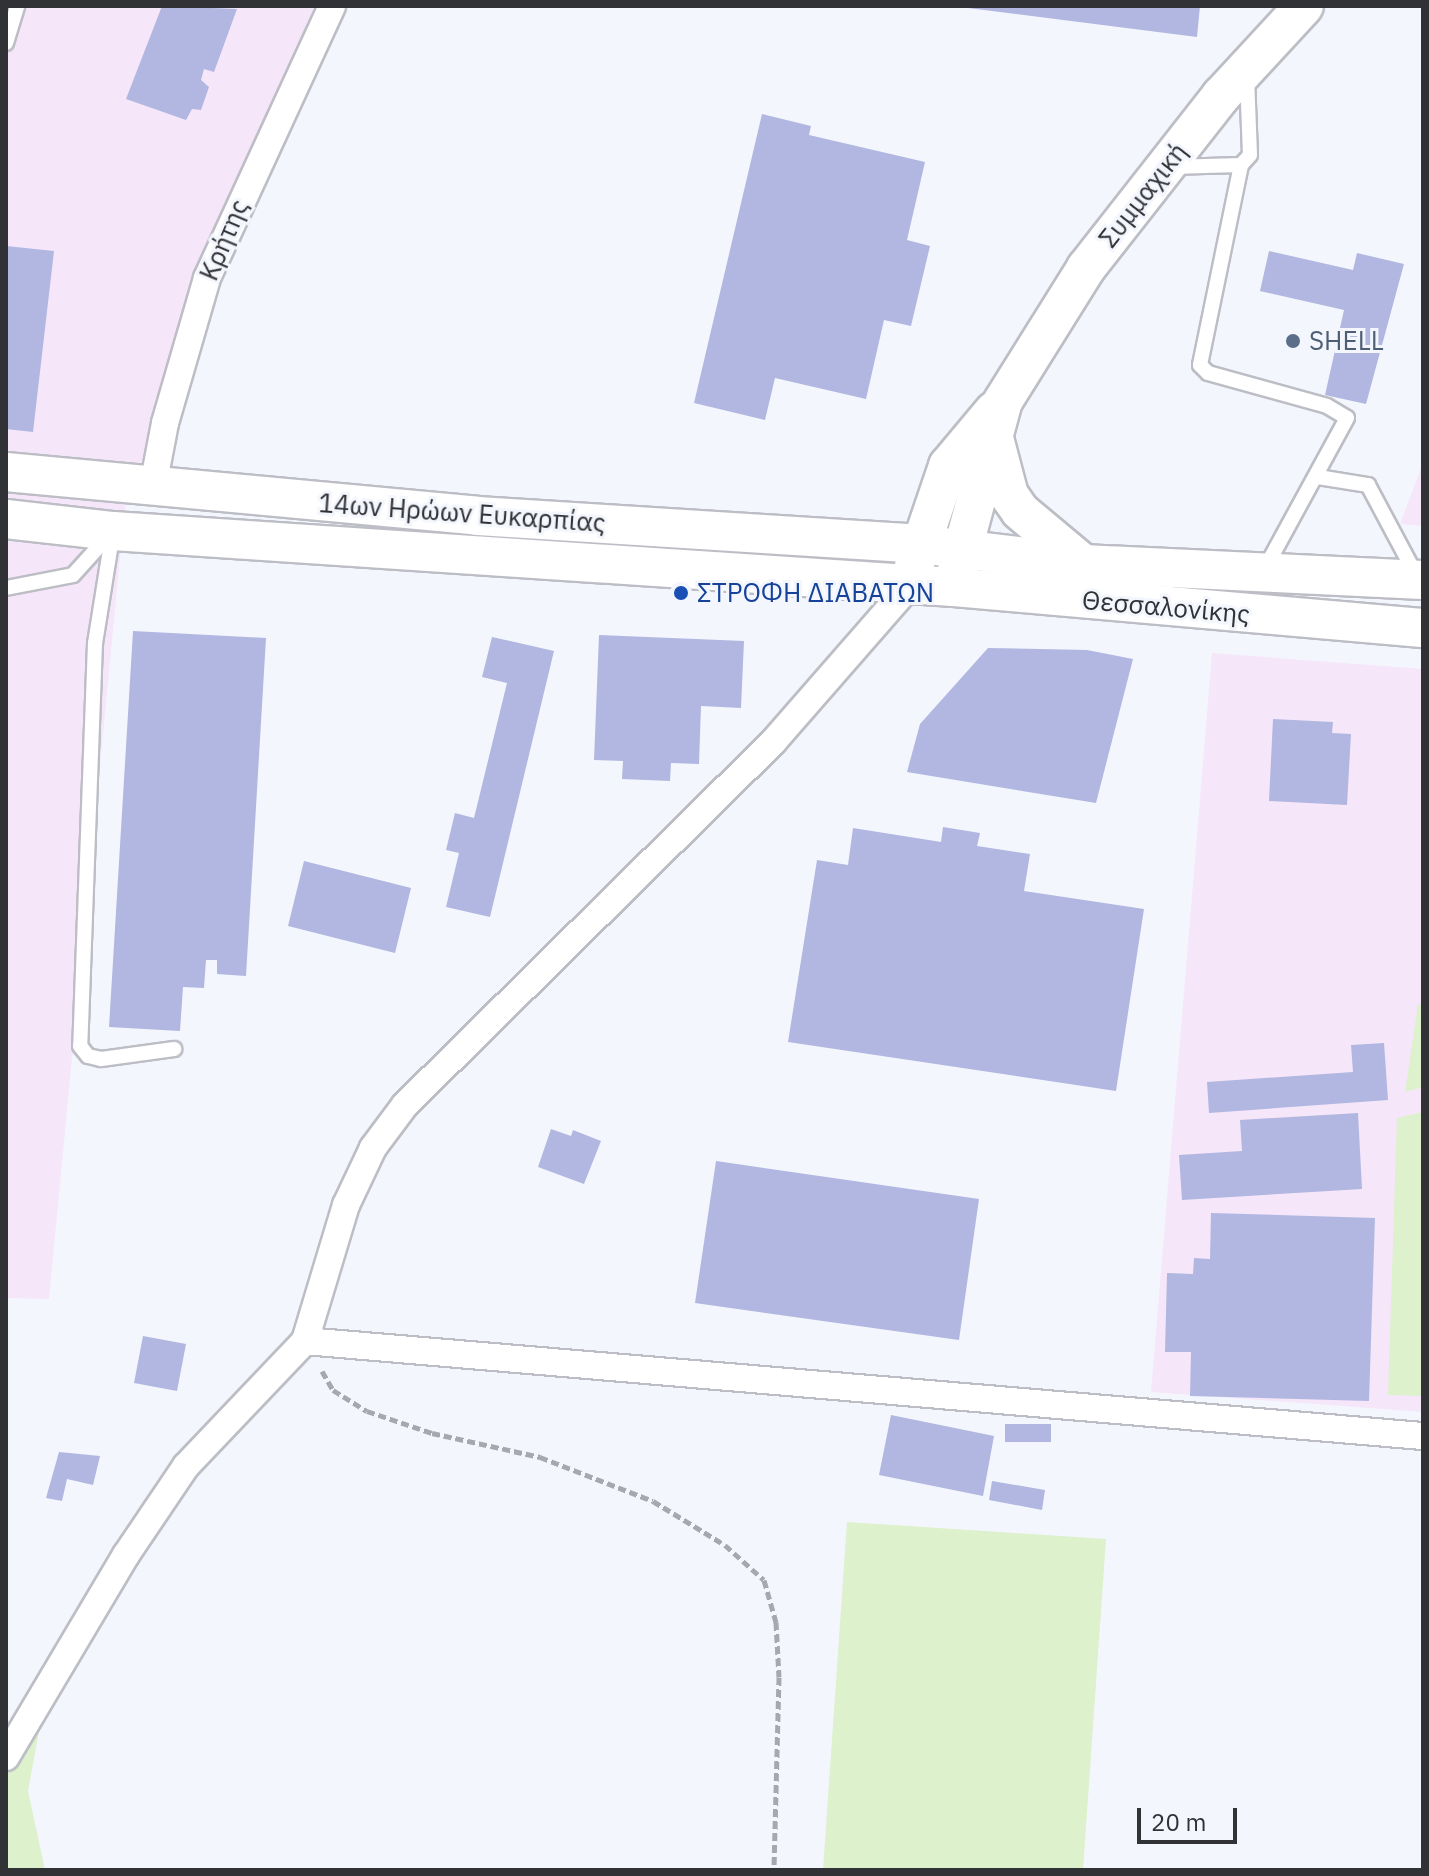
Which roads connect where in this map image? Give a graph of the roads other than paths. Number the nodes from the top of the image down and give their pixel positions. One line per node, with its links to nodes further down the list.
1 (17, 6): 4 (lane)
2 (332, 6): 11 (street, Κρήτης)
3 (1304, 6): 5 (main road, Συμμαχική)
4 (6, 43)
5 (1246, 69): 6 (lane); 7 (main road, Συμμαχική)
6 (1241, 165): 7 (lane); 10 (lane)
7 (1166, 167): 8 (main road, Συμμαχική)
8 (1000, 408): 14 (main road, Συμμαχική); 15 (main road, Συμμαχική); 16 (main road)
9 (6, 472): 11 (main road, 14ων Ηρώων Ευκαρπίας)
10 (1318, 477): 17 (lane); 18 (lane)
11 (153, 486): 14 (main road, 14ων Ηρώων Ευκαρπίας)
12 (6, 519): 13 (main road, 14ων Ηρώων Ευκαρπίας)
13 (113, 531): 19 (main road, 14ων Ηρώων Ευκαρπίας); 21 (lane); 23 (lane)
14 (919, 544): 15 (main road, Θεσσαλονίκης); 19 (main road, Συμμαχική)
15 (962, 549): 16 (main road, Θεσσαλονίκης); 20 (main road, Συμμαχική)
16 (1084, 564): 17 (main road, Θεσσαλονίκης)
17 (1264, 571): 18 (main road, Θεσσαλονίκης)
18 (1420, 579)
19 (910, 585): 20 (main road, Θεσσαλονίκης); 24 (street)
20 (953, 587): 22 (main road, Θεσσαλονίκης)
21 (6, 588)
22 (1423, 628)
23 (174, 1049)
24 (305, 1341): 25 (street); 26 (street)
25 (1423, 1436)
26 (6, 1757)

